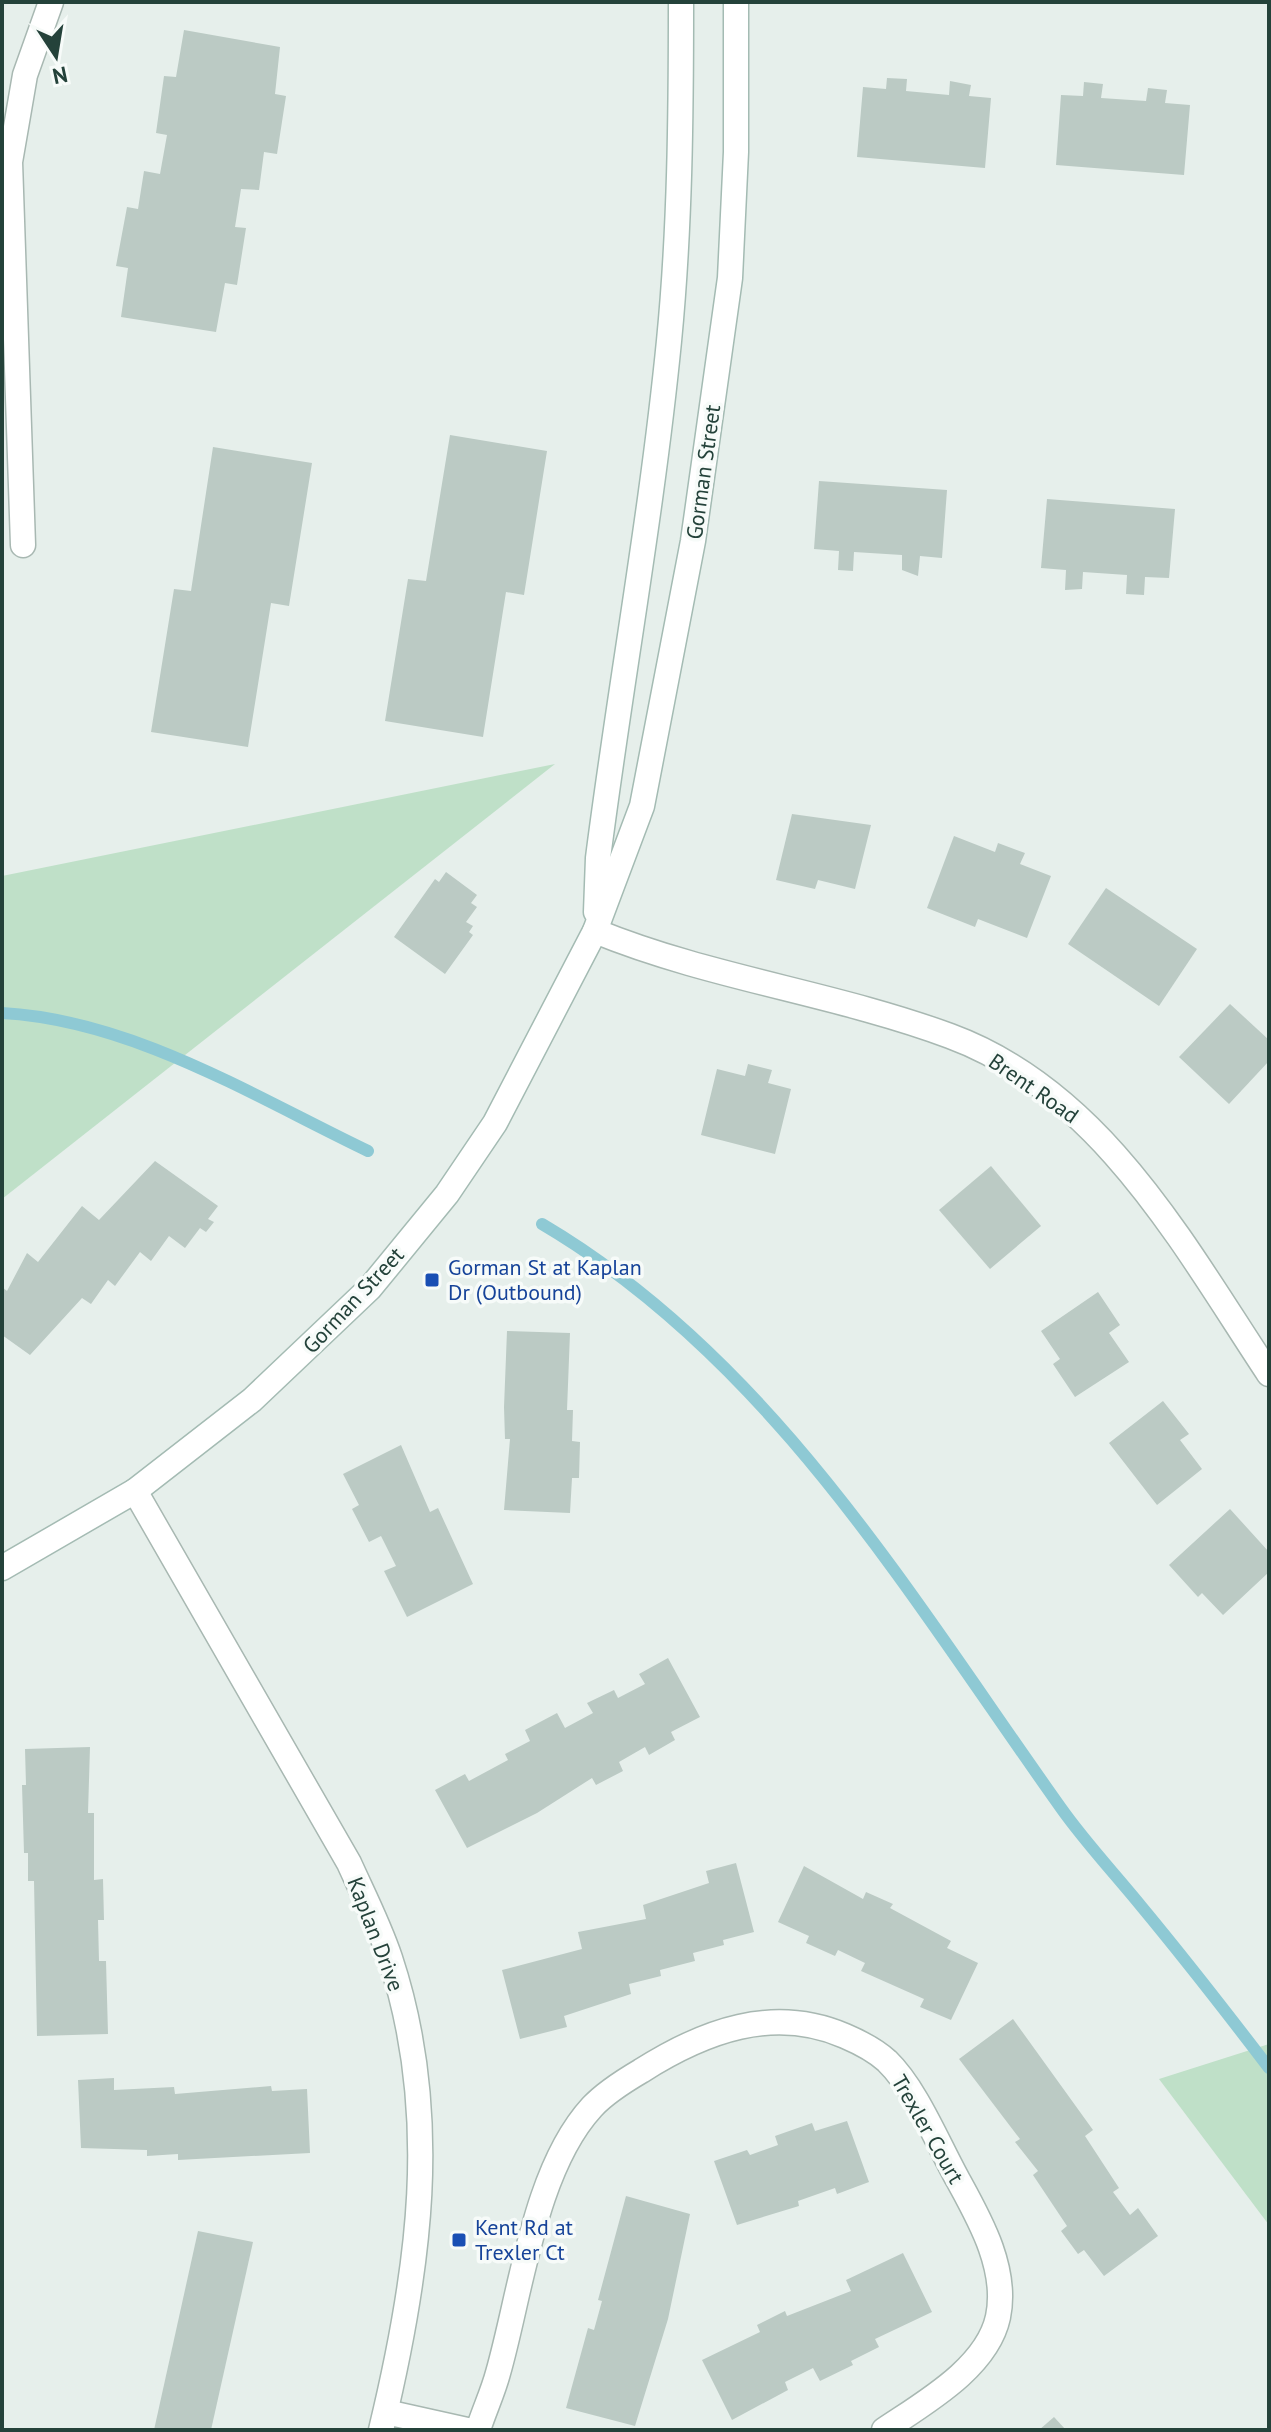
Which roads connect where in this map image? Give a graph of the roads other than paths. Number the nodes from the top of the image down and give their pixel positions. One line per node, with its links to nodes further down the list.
1 (51, 2): 4 (street)
2 (681, 2): 5 (street, Gorman Street)
3 (736, 2): 5 (street, Gorman Street)
4 (23, 545)
5 (595, 931): 6 (street, Brent Road); 7 (street, Gorman Street)
6 (1269, 1374)
7 (135, 1491): 8 (street, Gorman Street); 9 (street, Kaplan Drive)
8 (2, 1568)
9 (384, 2421): 10 (street)
10 (467, 2430)
11 (478, 2430): 12 (street, Trexler Court)
12 (884, 2430)

